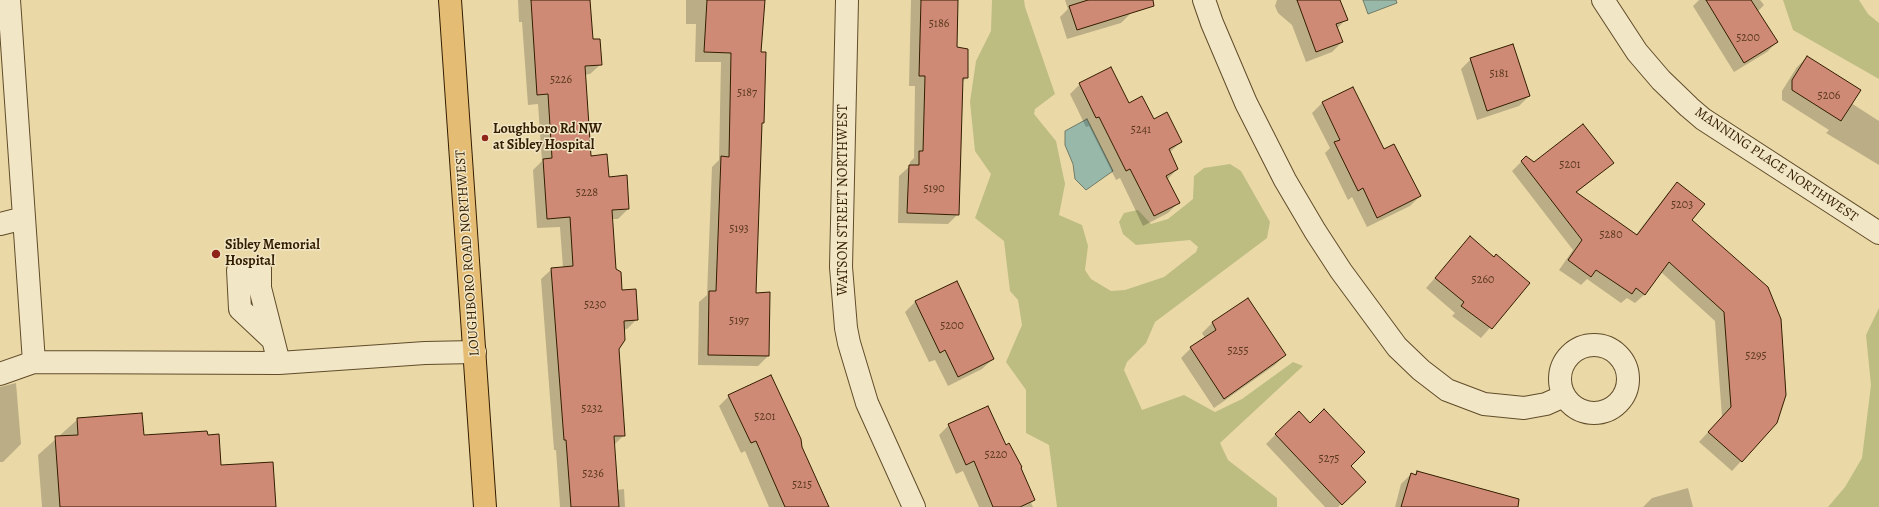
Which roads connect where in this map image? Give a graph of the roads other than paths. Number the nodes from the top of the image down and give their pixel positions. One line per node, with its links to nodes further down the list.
1 (9, 0): 6 (street)
2 (450, 0): 12 (main road, LOUGHBORO ROAD NORTHWEST)
3 (847, 0): 18 (street, WATSON STREET NORTHWEST)
4 (1204, 0): 16 (street)
5 (1603, 0): 8 (street, MANNING PLACE NORTHWEST)
6 (24, 218): 7 (street); 13 (street)
7 (0, 224)
8 (1879, 233)
9 (260, 269): 11 (street)
10 (238, 270): 11 (street)
11 (273, 340): 14 (street)
12 (475, 352): 14 (street); 17 (main road, LOUGHBORO ROAD NORTHWEST)
13 (34, 362): 14 (street); 15 (street)
14 (279, 363)
15 (0, 374)
16 (1564, 396)
17 (486, 507)
18 (914, 507)

